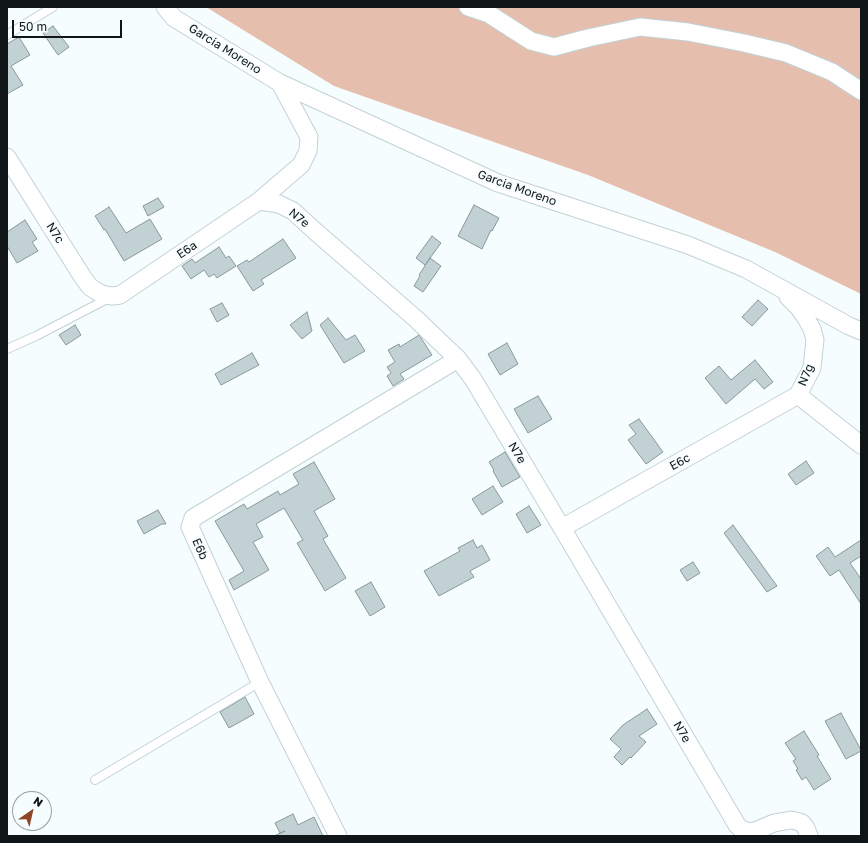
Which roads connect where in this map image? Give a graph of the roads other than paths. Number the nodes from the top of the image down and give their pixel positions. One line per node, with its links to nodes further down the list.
1 (53, 7): 4 (lane)
2 (166, 7): 5 (street, Garcia Moreno)
3 (468, 7): 6 (street)
4 (7, 35)
5 (280, 83): 8 (street); 9 (street, Garcia Moreno)
6 (861, 91)
7 (7, 157): 10 (street, N7c)
8 (259, 201): 10 (street, E6a); 13 (street, N7e)
9 (778, 286): 11 (street, Garcia Moreno); 14 (street, N7g)
10 (113, 296): 12 (lane)
11 (861, 331)
12 (7, 349)
13 (458, 359): 16 (street, N7e); 17 (street, E6b)
14 (798, 395): 15 (street, N7g); 16 (street, E6c)
15 (861, 445)
16 (562, 528): 19 (street, N7e)
17 (260, 682): 18 (lane); 20 (street, E6b)
18 (96, 780)
19 (751, 833): 21 (street, N7e)
20 (338, 836)
21 (809, 836)

